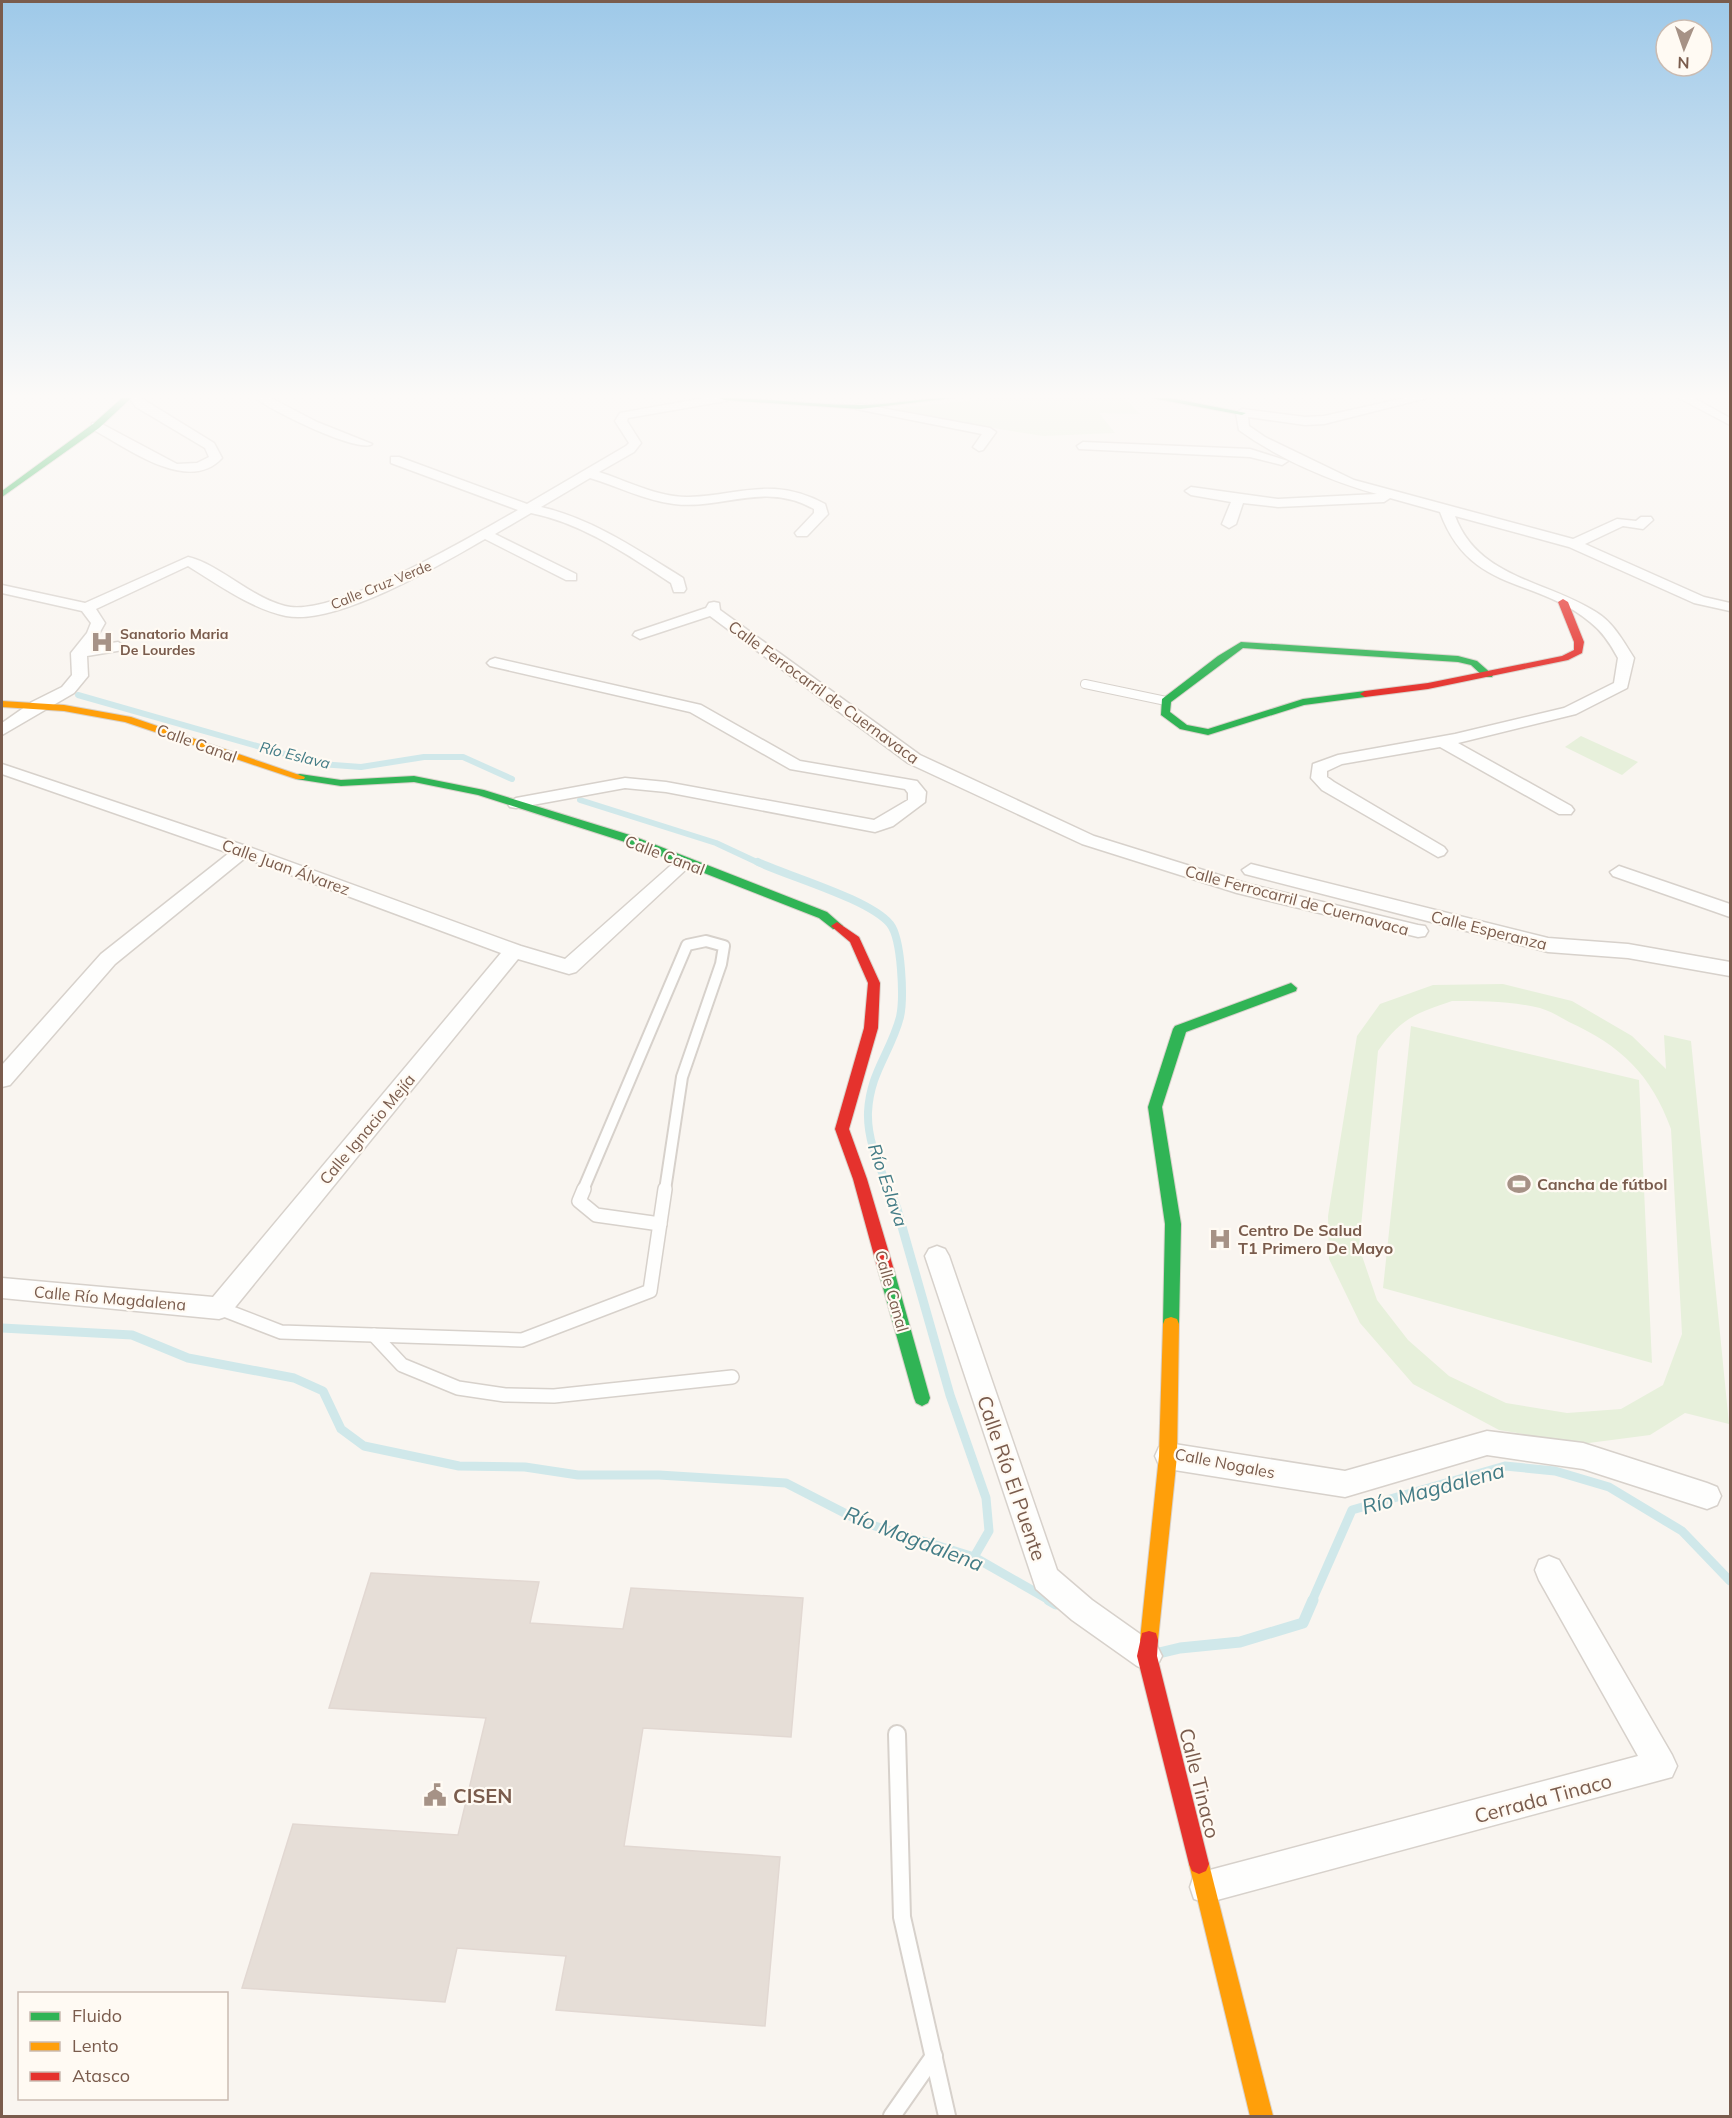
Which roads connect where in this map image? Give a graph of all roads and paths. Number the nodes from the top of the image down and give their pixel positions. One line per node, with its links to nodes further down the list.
1 (498, 497): 9 (street)
2 (551, 497): 9 (street, Calle Cruz Verde)
3 (666, 497): 4 (street)
4 (712, 497)
5 (796, 497): 13 (street)
6 (1225, 497): 8 (street)
7 (1396, 497): 8 (street); 10 (street)
8 (1238, 499): 12 (street)
9 (532, 509): 14 (street, Calle Cruz Verde); 18 (street)
10 (1446, 510): 15 (street); 19 (street)
11 (1646, 520): 15 (street)
12 (1229, 524)
13 (802, 532)
14 (485, 534): 16 (street); 21 (street, Calle Cruz Verde)
15 (1574, 544): 20 (street)
16 (572, 577)
17 (2, 589): 21 (street)
18 (679, 589)
19 (1563, 602): 26 (street); 32 (street)
20 (1731, 607)
21 (87, 608): 24 (street)
22 (640, 635): 42 (street, Calle Ferrocarril de Cuernavaca)
23 (118, 646): 24 (street)
24 (79, 653): 30 (street)
25 (495, 663): 34 (street)
26 (1488, 675): 28 (street); 28 (street)
27 (1085, 684): 28 (lane)
28 (1166, 701)
29 (2, 704): 30 (street, Calle Canal)
30 (38, 705): 31 (street); 34 (street, Calle Canal)
31 (2, 730)
32 (1442, 741): 35 (street); 37 (street)
33 (2, 769): 36 (street, Calle Juan Álvarez)
34 (516, 803): 38 (street, Calle Canal)
35 (1564, 810)
36 (243, 851): 43 (street, Calle Juan Álvarez); 46 (street)
37 (1438, 851)
38 (684, 862): 43 (street, Calle Juan Álvarez); 53 (street, Calle Canal)
39 (1251, 870): 44 (street, Calle Esperanza)
40 (1619, 872): 41 (street)
41 (1731, 911)
42 (1418, 932)
43 (514, 951): 50 (street, Calle Ignacio Mejía)
44 (1731, 969)
45 (1291, 988): 54 (street, Calle Nogales)
46 (2, 1079)
47 (660, 1224): 47 (lane); 51 (lane)
48 (937, 1256): 57 (street, Calle Río El Puente)
49 (2, 1288): 50 (street, Calle Río Magdalena)
50 (219, 1308): 51 (lane)
51 (374, 1335): 52 (lane)
52 (732, 1377)
53 (922, 1398)
54 (1168, 1456): 55 (street, Calle Nogales); 57 (street, Calle Tinaco)
55 (1707, 1496)
56 (1549, 1570): 59 (street, Cerrada Tinaco)
57 (1147, 1656): 59 (street, Calle Tinaco)
58 (897, 1734): 60 (lane)
59 (1206, 1887): 63 (street, Calle Tinaco)
60 (934, 2056): 61 (lane); 62 (lane)
61 (892, 2116)
62 (947, 2116)
63 (1262, 2116)

